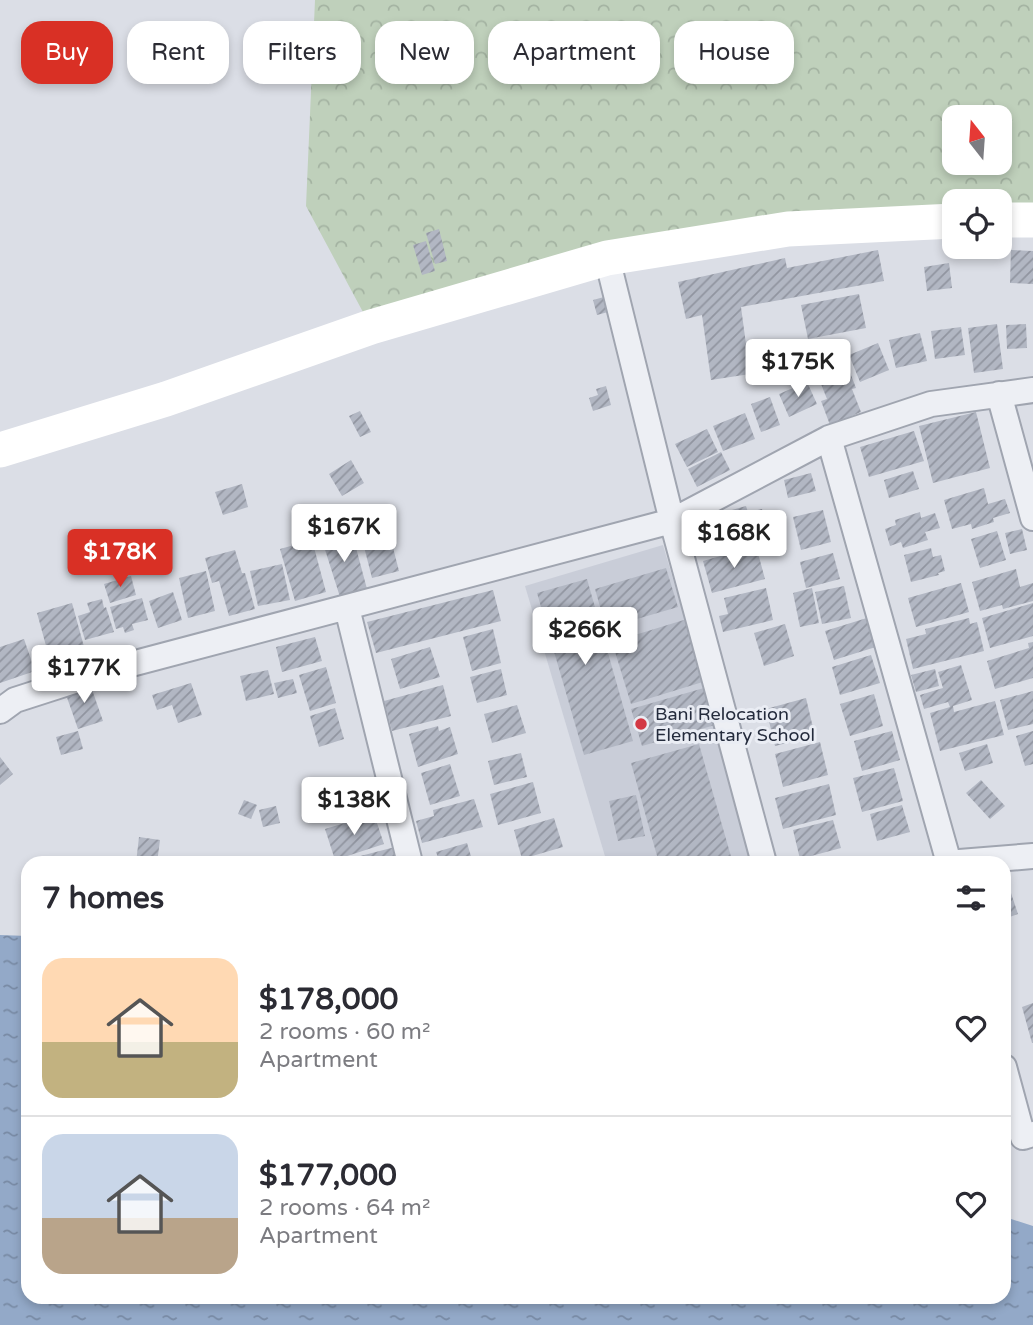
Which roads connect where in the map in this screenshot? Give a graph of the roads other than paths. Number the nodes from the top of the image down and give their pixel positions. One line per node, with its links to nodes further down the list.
1 (1012, 220): 2 (street)
2 (1033, 220)
3 (942, 222): 4 (street)
4 (607, 258): 8 (street); 10 (street)
5 (1033, 390): 6 (street)
6 (999, 394): 7 (street); 9 (street)
7 (830, 438): 10 (street); 15 (street)
8 (0, 450)
9 (1033, 518)
10 (672, 521): 11 (street); 14 (street)
11 (347, 608): 12 (street); 13 (street)
12 (0, 711)
13 (409, 856)
14 (762, 856)
15 (946, 856)
16 (1033, 856): 17 (street)
17 (1011, 858)
18 (1011, 1093): 19 (street)
19 (1033, 1134)

